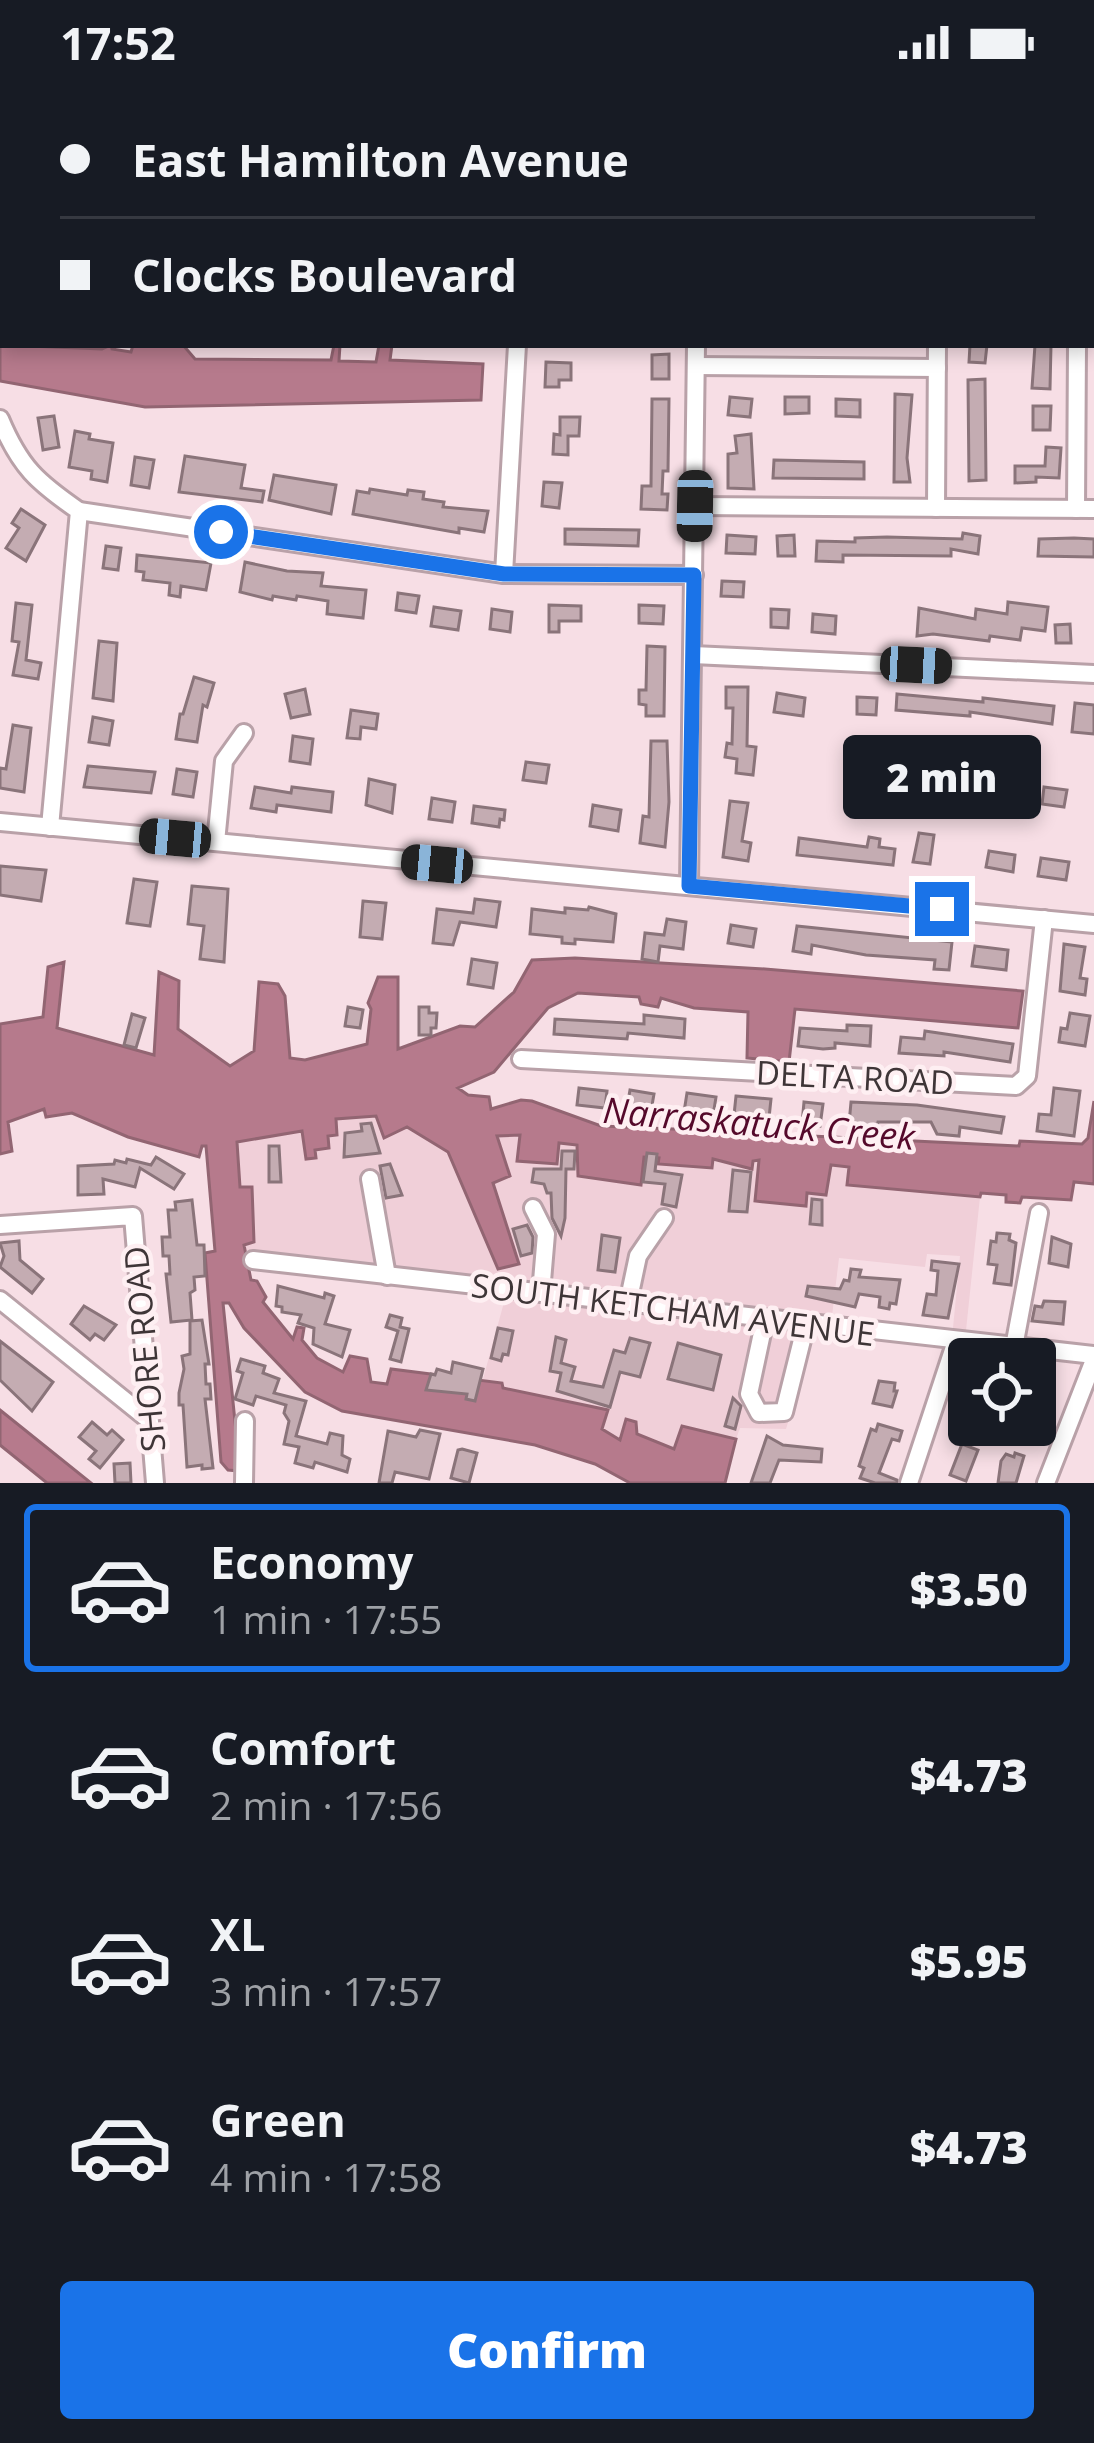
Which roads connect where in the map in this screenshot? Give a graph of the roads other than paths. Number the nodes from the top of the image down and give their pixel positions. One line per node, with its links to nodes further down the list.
1 (517, 348): 12 (street)
2 (696, 348): 5 (street)
3 (938, 348): 6 (street)
4 (1077, 348): 10 (street)
5 (696, 366): 6 (street); 8 (street)
6 (937, 368): 9 (street)
7 (0, 419): 11 (street)
8 (695, 506): 9 (street); 13 (street)
9 (936, 508): 10 (street)
10 (1085, 509)
11 (79, 511): 12 (street); 18 (street)
12 (504, 574): 13 (street)
13 (694, 575): 14 (street)
14 (693, 655): 15 (street); 20 (street)
15 (1094, 674)
16 (244, 733): 19 (street)
17 (0, 822): 18 (street)
18 (50, 827): 19 (street)
19 (216, 842): 20 (street)
20 (689, 886): 21 (street)
21 (1044, 919): 22 (street); 23 (street, DELTA ROAD)
22 (1094, 924)
23 (520, 1059)
24 (370, 1179): 30 (street)
25 (532, 1208): 31 (street)
26 (1040, 1214): 36 (street)
27 (664, 1218): 33 (street)
28 (0, 1225): 41 (street, SHORE ROAD)
29 (253, 1260): 30 (street, SOUTH KETCHAM AVENUE)
30 (388, 1276): 31 (street, SOUTH KETCHAM AVENUE)
31 (541, 1293): 33 (street, SOUTH KETCHAM AVENUE)
32 (0, 1300): 41 (street)
33 (628, 1304): 34 (street, SOUTH KETCHAM AVENUE)
34 (765, 1319): 35 (street, SOUTH KETCHAM AVENUE); 35 (street)
35 (806, 1324): 37 (street, SOUTH KETCHAM AVENUE)
36 (1016, 1338)
37 (948, 1340)
38 (1056, 1352): 39 (street, SOUTH KETCHAM AVENUE)
39 (1094, 1357): 46 (street)
40 (948, 1365): 45 (street)
41 (149, 1420): 43 (street, SHORE ROAD)
42 (245, 1420): 44 (street)
43 (155, 1483)
44 (244, 1483)
45 (909, 1483)
46 (1046, 1483)

